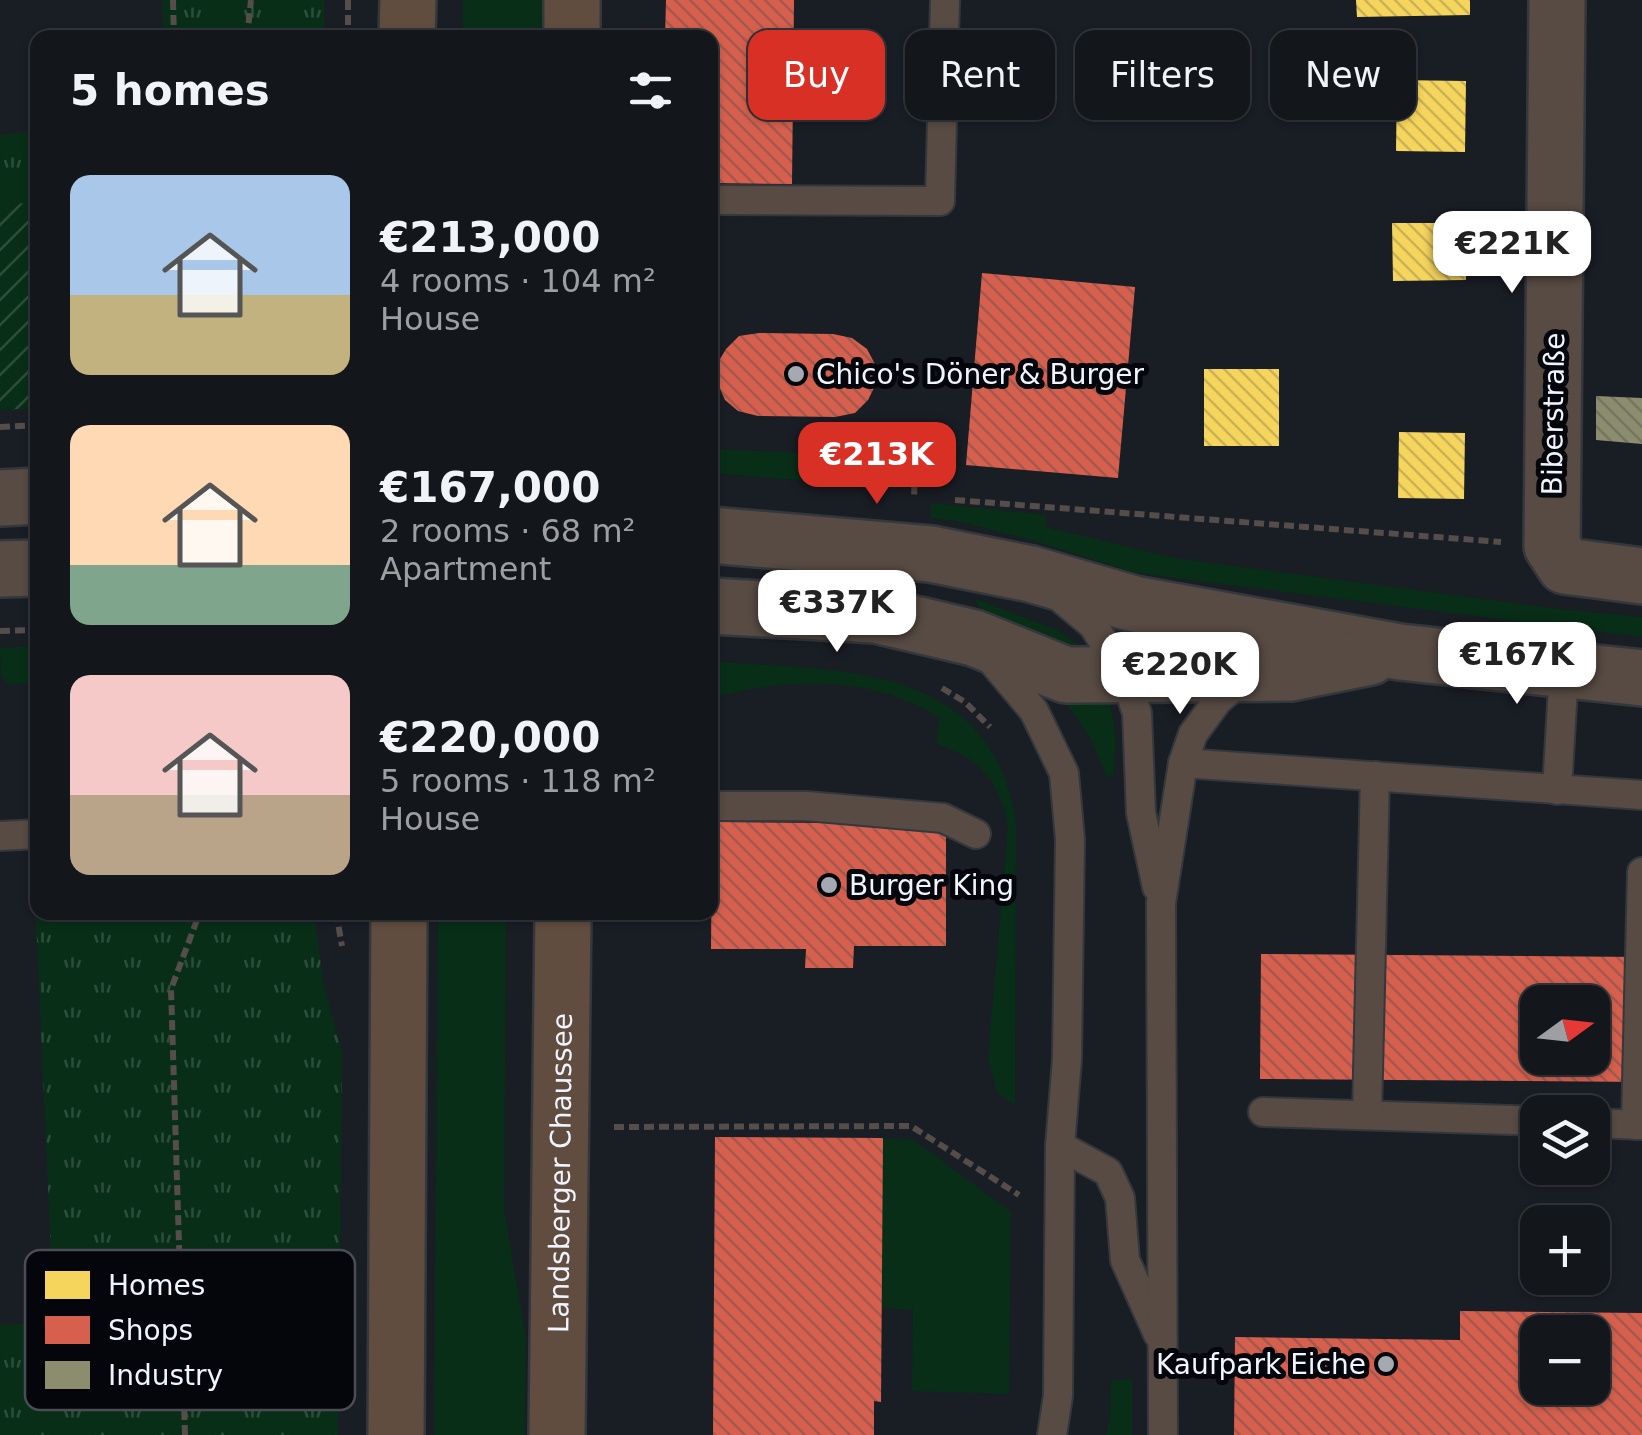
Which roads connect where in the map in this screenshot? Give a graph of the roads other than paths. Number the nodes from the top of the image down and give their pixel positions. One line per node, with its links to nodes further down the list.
1 (408, 0): 5 (main road)
2 (572, 0): 6 (main road)
3 (944, 0): 7 (lane)
4 (1557, 0): 14 (street, Biberstraße)
5 (408, 30)
6 (572, 30)
7 (718, 200)
8 (30, 496): 9 (street)
9 (0, 498)
10 (718, 536): 13 (street)
11 (30, 568): 12 (street)
12 (0, 569)
13 (1032, 574): 17 (street); 19 (lane)
14 (1642, 576)
15 (718, 606): 16 (street)
16 (974, 638): 19 (street); 39 (lane)
17 (1400, 652): 18 (street); 20 (street)
18 (1564, 669): 21 (street); 24 (lane)
19 (1124, 674): 20 (street); 31 (lane)
20 (1247, 675): 22 (lane)
21 (1642, 678)
22 (1183, 762): 23 (lane); 31 (lane)
23 (1375, 776): 24 (lane); 35 (lane)
24 (1557, 790): 25 (lane)
25 (1642, 796)
26 (718, 806): 28 (lane)
27 (30, 834): 29 (lane)
28 (976, 834)
29 (0, 836)
30 (1642, 872): 38 (lane)
31 (1161, 903): 40 (lane)
32 (398, 920): 41 (main road)
33 (563, 920): 42 (main road, Landsberger Chaussee)
34 (1263, 1112): 35 (lane)
35 (1367, 1114): 36 (lane)
36 (1520, 1120)
37 (1610, 1124): 38 (lane)
38 (1639, 1125)
39 (1060, 1146): 40 (lane); 43 (lane)
40 (1161, 1340): 44 (lane)
41 (396, 1435)
42 (557, 1435)
43 (1052, 1435)
44 (1162, 1435)

